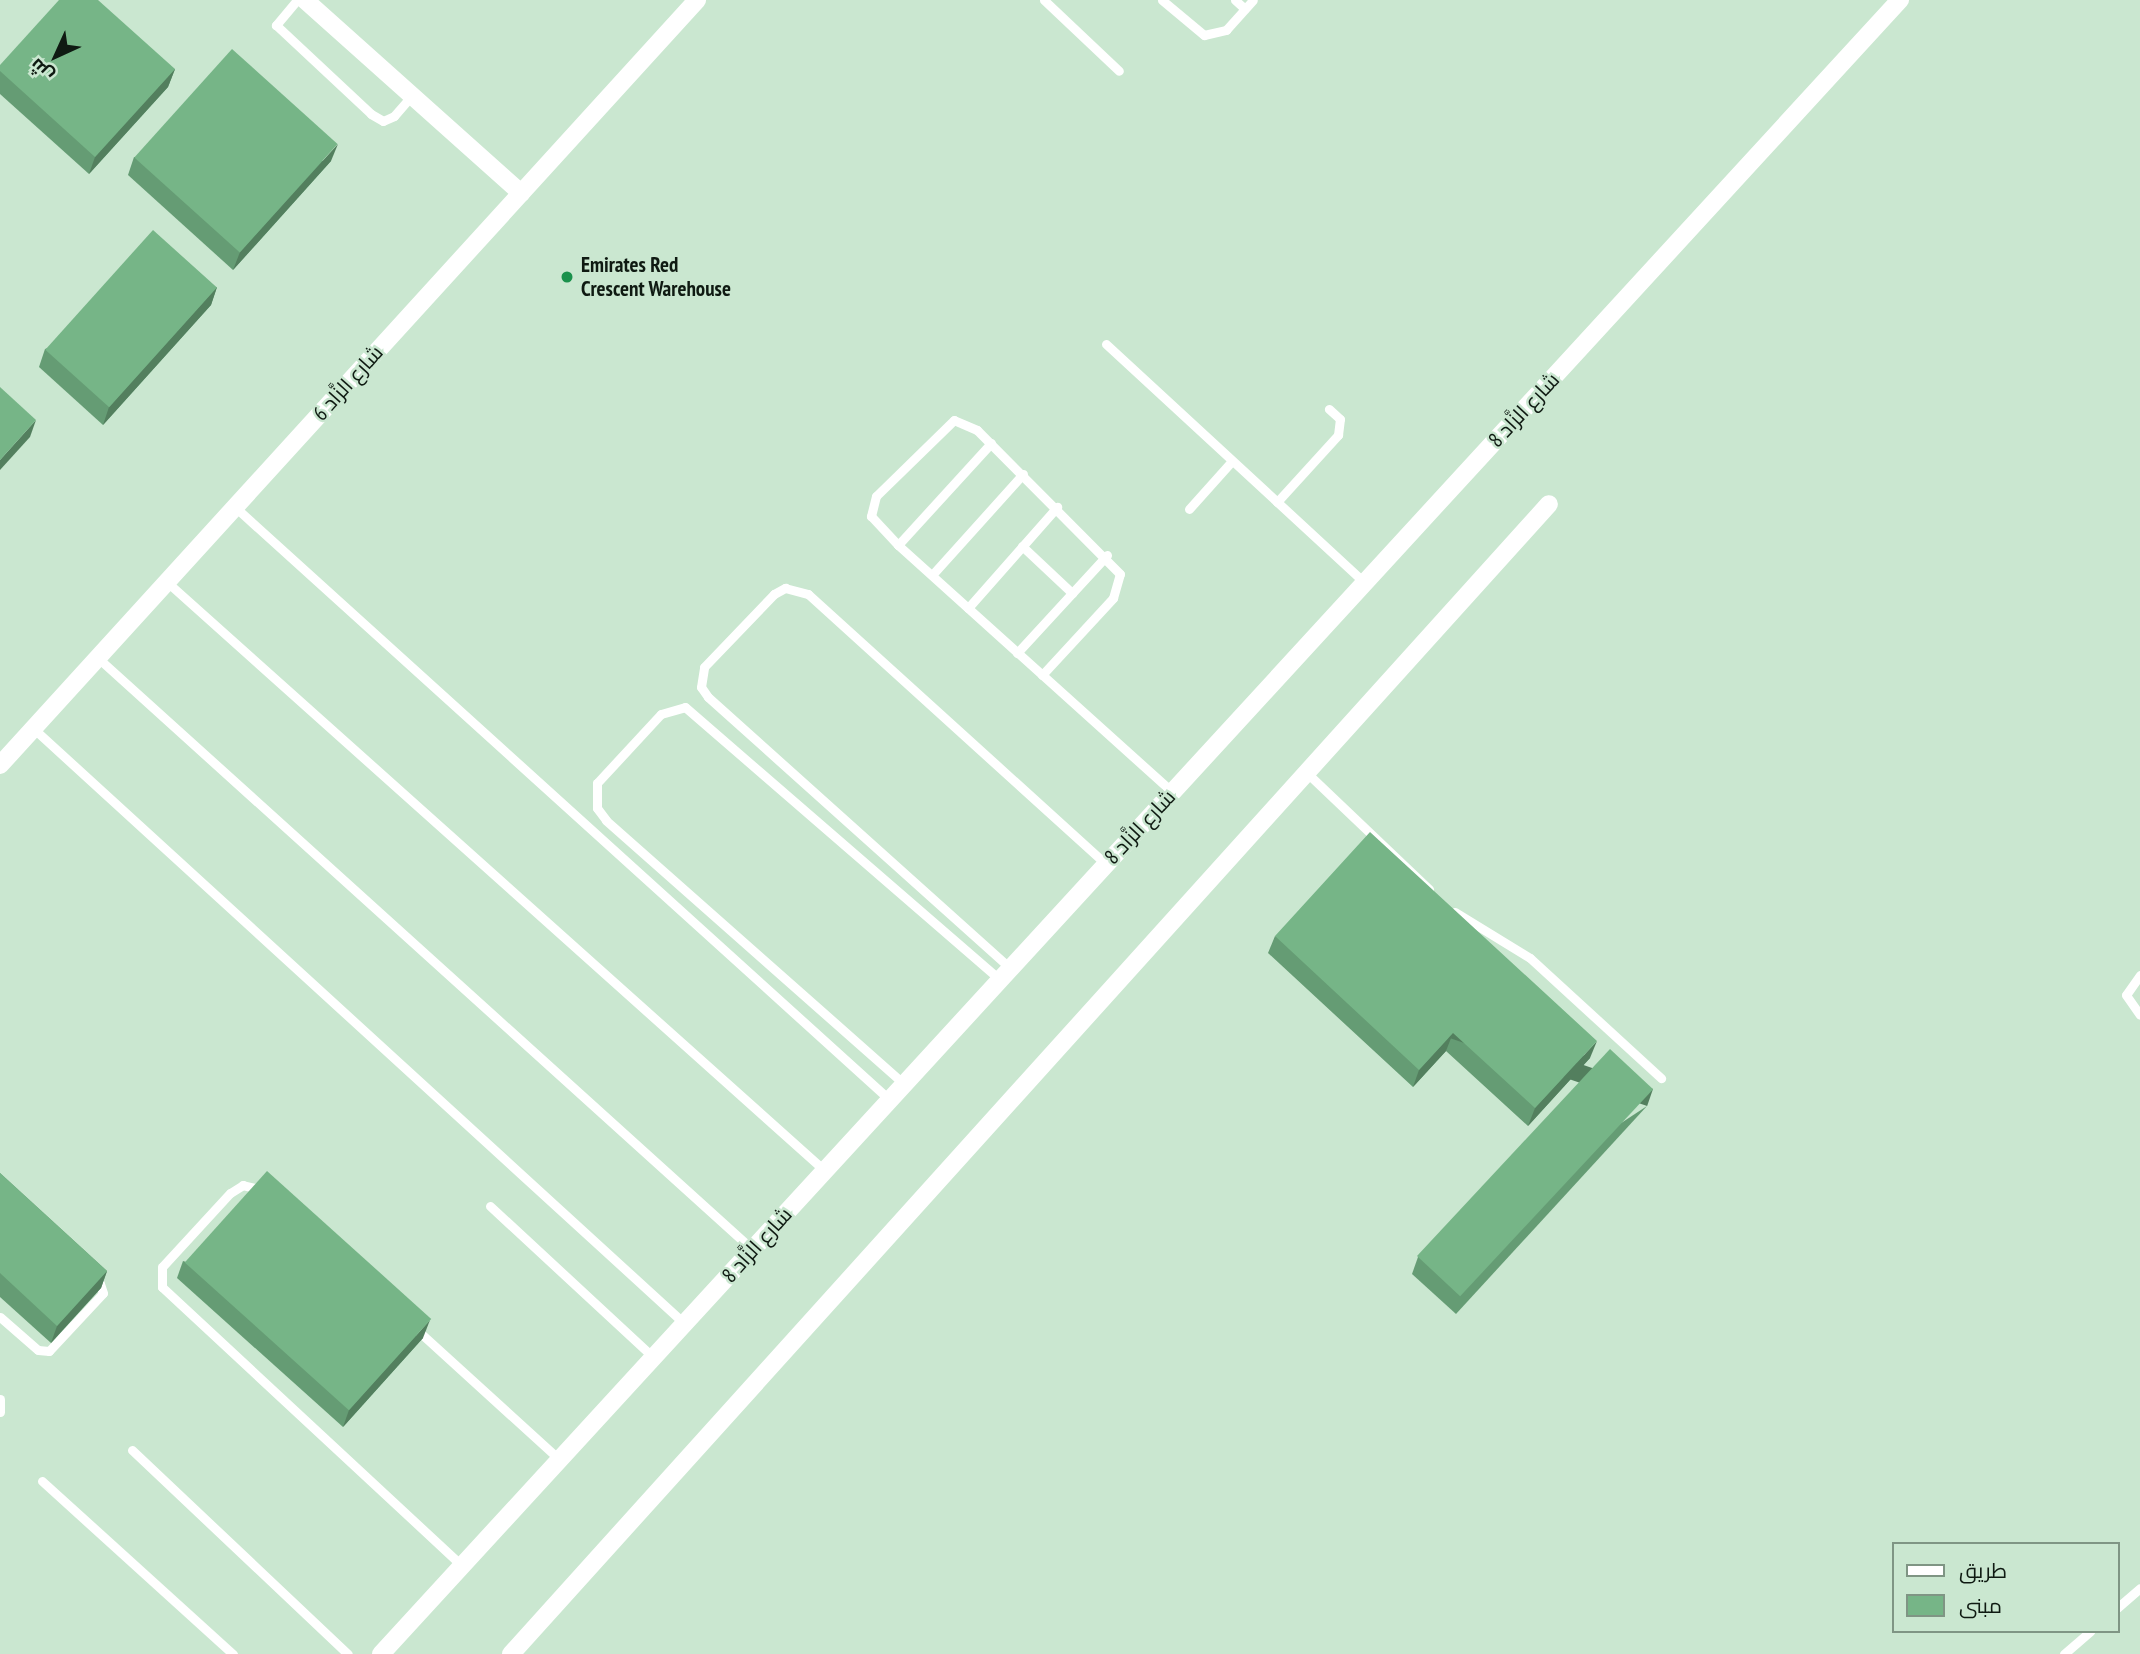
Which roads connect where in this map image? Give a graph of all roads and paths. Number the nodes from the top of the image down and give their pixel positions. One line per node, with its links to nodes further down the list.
1 (297, 0): 11 (lane)
2 (305, 0): 11 (street)
3 (1044, 0): 10 (lane)
4 (1162, 0): 9 (lane)
5 (1235, 0): 9 (lane)
6 (1252, 0): 9 (lane)
7 (1900, 0): 28 (street, شارع الزَّاد 8)
8 (692, 2): 12 (street, شارع الزَّاد 6)
9 (1245, 9)
10 (1119, 71)
11 (412, 95): 12 (street)
12 (521, 193): 20 (street, شارع الزَّاد 6)
13 (1106, 344): 16 (lane)
14 (1329, 408): 18 (lane)
15 (991, 443): 17 (lane); 23 (lane); 23 (lane)
16 (1232, 461): 18 (lane); 22 (lane)
17 (1023, 474): 21 (lane); 26 (lane)
18 (1277, 502): 28 (lane)
19 (1549, 504): 36 (street)
20 (235, 507): 27 (street, شارع الزَّاد 6); 44 (lane)
21 (1057, 507): 24 (lane); 25 (lane)
22 (1189, 509)
23 (898, 545): 26 (lane)
24 (1022, 546): 29 (lane); 30 (lane)
25 (1107, 555): 29 (lane); 33 (lane)
26 (932, 575): 30 (lane)
27 (167, 582): 32 (street, شارع الزَّاد 6); 45 (lane)
28 (1365, 583): 37 (street, شارع الزَّاد 8)
29 (1072, 593): 31 (lane)
30 (968, 608): 31 (lane)
31 (1017, 653): 33 (lane)
32 (98, 658): 34 (street, شارع الزَّاد 6); 48 (lane)
33 (1042, 675): 37 (lane)
34 (34, 729): 35 (street, شارع الزَّاد 6); 52 (lane)
35 (0, 765)
36 (1306, 772): 42 (lane); 66 (street)
37 (1172, 792): 38 (street, شارع الزَّاد 8)
38 (1106, 864): 39 (street, شارع الزَّاد 8); 39 (lane)
39 (1004, 974): 43 (street, شارع الزَّاد 8); 43 (lane)
40 (2140, 975): 41 (lane)
41 (2140, 1016)
42 (1661, 1078)
43 (904, 1084): 44 (street, شارع الزَّاد 8)
44 (890, 1100): 45 (street, شارع الزَّاد 8)
45 (825, 1171): 48 (street, شارع الزَّاد 8)
46 (276, 1200): 59 (lane)
47 (490, 1206): 53 (lane)
48 (753, 1250): 52 (street, شارع الزَّاد 8)
49 (91, 1267): 50 (lane)
50 (0, 1317)
51 (406, 1320): 57 (lane)
52 (685, 1324): 53 (street, شارع الزَّاد 8)
53 (654, 1358): 57 (street, شارع الزَّاد 8)
54 (0, 1399): 55 (lane)
55 (0, 1412)
56 (132, 1450): 64 (lane)
57 (560, 1460): 59 (street, شارع الزَّاد 8)
58 (42, 1481): 63 (lane)
59 (462, 1566): 65 (street, شارع الزَّاد 8)
60 (2140, 1588): 61 (lane)
61 (2119, 1606)
62 (2088, 1633): 67 (lane)
63 (233, 1654)
64 (348, 1654)
65 (381, 1654)
66 (511, 1654)
67 (2064, 1654)

